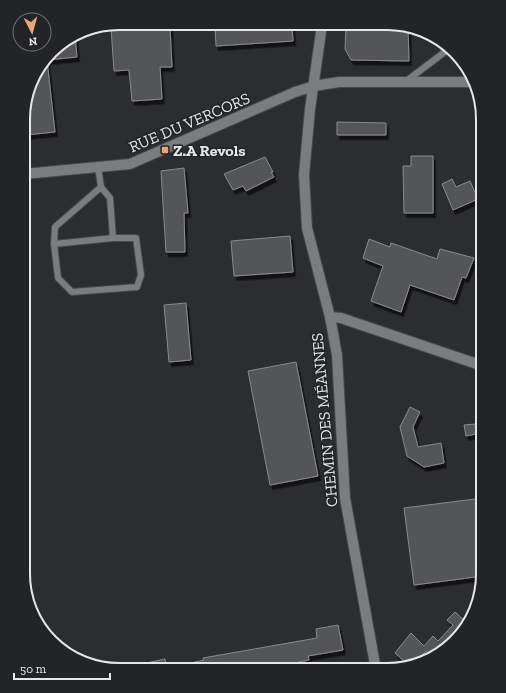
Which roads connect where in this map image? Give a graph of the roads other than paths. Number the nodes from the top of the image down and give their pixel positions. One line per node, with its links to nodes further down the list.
1 (321, 30): 5 (street, CHEMIN DES MÉANNES)
2 (445, 52): 3 (lane)
3 (406, 82): 4 (street, RUE DU VERCORS); 5 (street, RUE DU VERCORS)
4 (468, 82)
5 (314, 86): 6 (street, RUE DU VERCORS); 11 (street, CHEMIN DES MÉANNES)
6 (98, 167): 7 (street, RUE DU VERCORS); 8 (lane)
7 (30, 173)
8 (100, 186): 9 (lane); 10 (lane)
9 (113, 238): 10 (lane); 10 (lane)
10 (54, 244)
11 (330, 317): 12 (street); 13 (street, CHEMIN DES MÉANNES)
12 (476, 364)
13 (374, 663)

